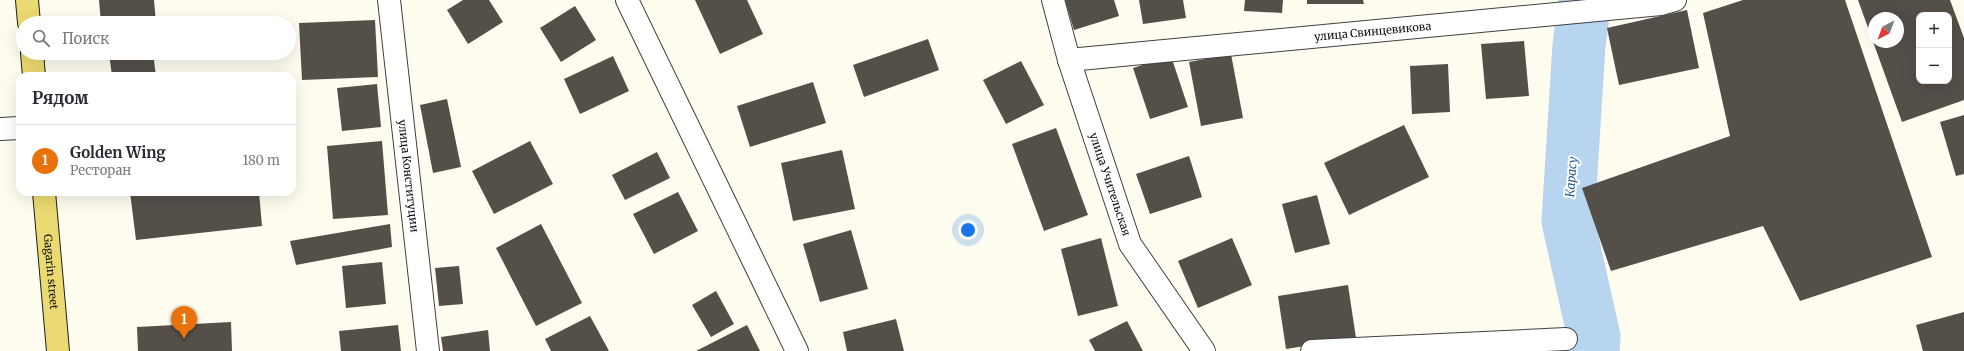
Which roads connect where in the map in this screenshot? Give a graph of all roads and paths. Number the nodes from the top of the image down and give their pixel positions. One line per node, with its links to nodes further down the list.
1 (27, 0): 6 (main road)
2 (390, 0): 15 (street, улица Конституции)
3 (627, 0): 16 (street)
4 (1053, 0): 8 (street, улица Учительская)
5 (1665, 1): 8 (street, улица Свинцевикова)
6 (28, 16)
7 (33, 60): 9 (main road)
8 (1069, 60): 17 (street, улица Учительская)
9 (34, 72)
10 (0, 128): 11 (street)
11 (16, 128)
12 (44, 196): 14 (main road, Gagarin street)
13 (1566, 339): 18 (street)
14 (58, 351)
15 (428, 351)
16 (797, 351)
17 (1204, 351)
18 (1312, 351)

